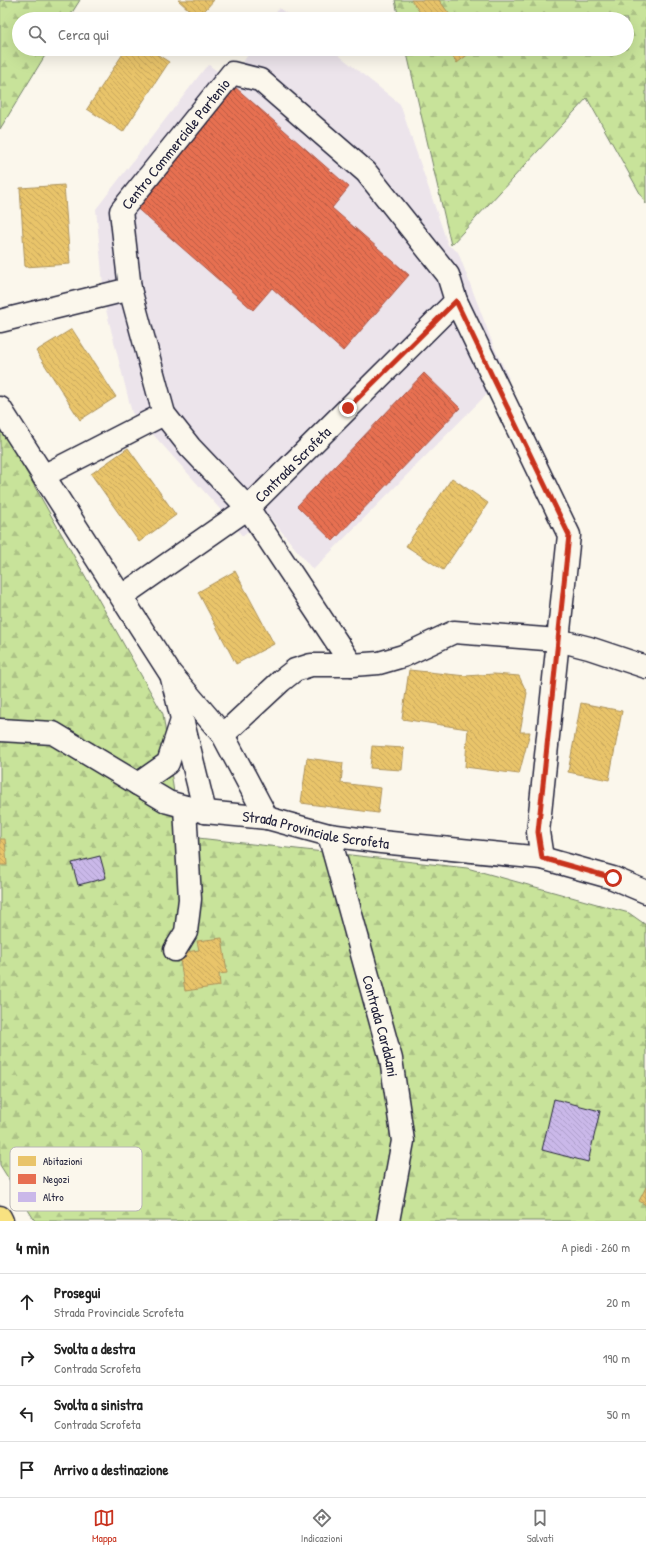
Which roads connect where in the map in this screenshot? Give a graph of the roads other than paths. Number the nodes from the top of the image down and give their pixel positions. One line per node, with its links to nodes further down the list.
1 (130, 289): 2 (street, Centro Commerciale Partenio); 3 (street); 5 (street, Centro Commerciale Partenio)
2 (456, 301): 7 (street, Contrada Scrofeta); 9 (street)
3 (0, 321)
4 (0, 408): 6 (street)
5 (164, 414): 6 (street); 7 (street, Centro Commerciale Partenio)
6 (43, 476): 8 (street)
7 (248, 508): 8 (street, Contrada Scrofeta); 10 (street, Centro Commerciale Partenio)
8 (122, 596): 12 (street)
9 (558, 640): 10 (street); 11 (street); 20 (street)
10 (352, 664): 15 (street)
11 (646, 666)
12 (170, 673): 13 (street); 15 (street)
13 (182, 720): 16 (street); 17 (street)
14 (0, 730): 16 (street, Strada Provinciale Scrofeta)
15 (223, 735): 18 (street)
16 (138, 784): 17 (street, Strada Provinciale Scrofeta)
17 (195, 809): 18 (street, Strada Provinciale Scrofeta); 22 (street)
18 (267, 818): 19 (street, Strada Provinciale Scrofeta)
19 (329, 835): 20 (street, Strada Provinciale Scrofeta); 25 (street, Contrada Cardalani)
20 (542, 858): 21 (street, Strada Provinciale Scrofeta)
21 (646, 892)
22 (175, 950)
23 (0, 1218): 24 (highway)
24 (2, 1221)
25 (388, 1221)

